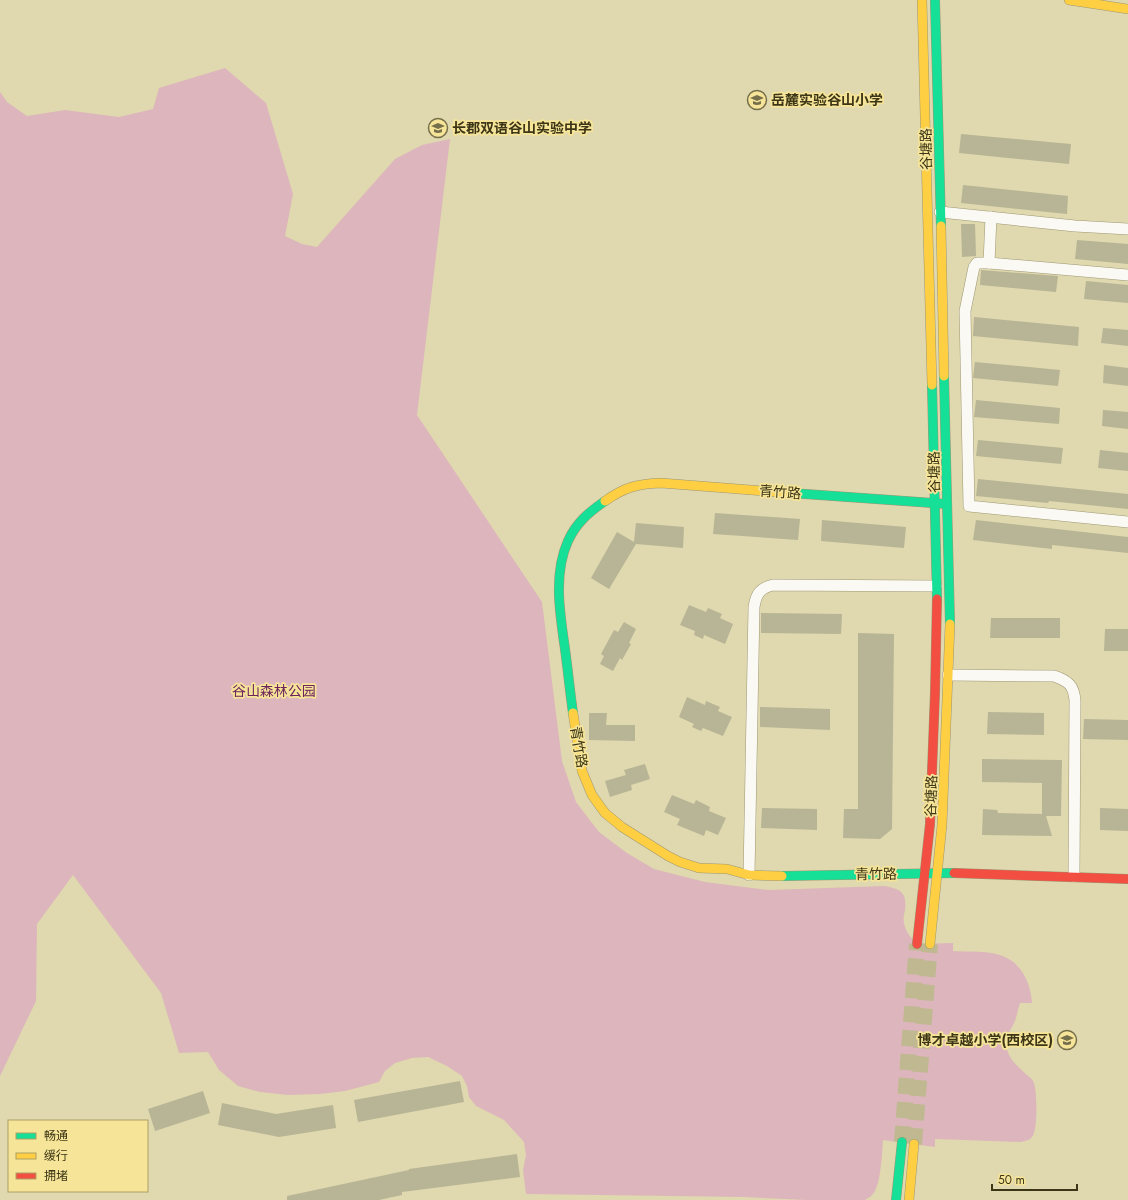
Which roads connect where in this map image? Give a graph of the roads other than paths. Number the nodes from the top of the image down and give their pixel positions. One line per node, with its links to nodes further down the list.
1 (922, 0): 12 (main road, 谷塘路)
2 (935, 0): 7 (main road, 谷塘路)
3 (1069, 0): 6 (main road)
4 (1110, 0): 5 (main road)
5 (1128, 3)
6 (1128, 9)
7 (940, 212): 8 (street); 13 (main road, 谷塘路)
8 (991, 217): 9 (street); 10 (street)
9 (1128, 229)
10 (990, 263): 11 (street); 14 (street)
11 (1128, 275)
12 (934, 505): 13 (main road, 青竹路); 15 (main road, 谷塘路); 19 (main road, 青竹路)
13 (948, 506): 16 (main road, 谷塘路)
14 (1128, 522)
15 (936, 586): 17 (main road, 谷塘路); 19 (street)
16 (948, 675): 18 (main road, 谷塘路); 20 (street)
17 (922, 864): 18 (main road, 青竹路); 21 (main road, 谷塘路)
18 (941, 867): 20 (main road, 青竹路); 21 (main road, 青竹路); 24 (main road, 谷塘路)
19 (752, 868): 21 (main road, 青竹路)
20 (1074, 869): 22 (main road, 青竹路)
21 (925, 873): 23 (main road, 谷塘路)
22 (1128, 879)
23 (917, 944)
24 (930, 944)
25 (902, 1142): 27 (main road)
26 (914, 1144): 28 (main road)
27 (896, 1200)
28 (909, 1200)

